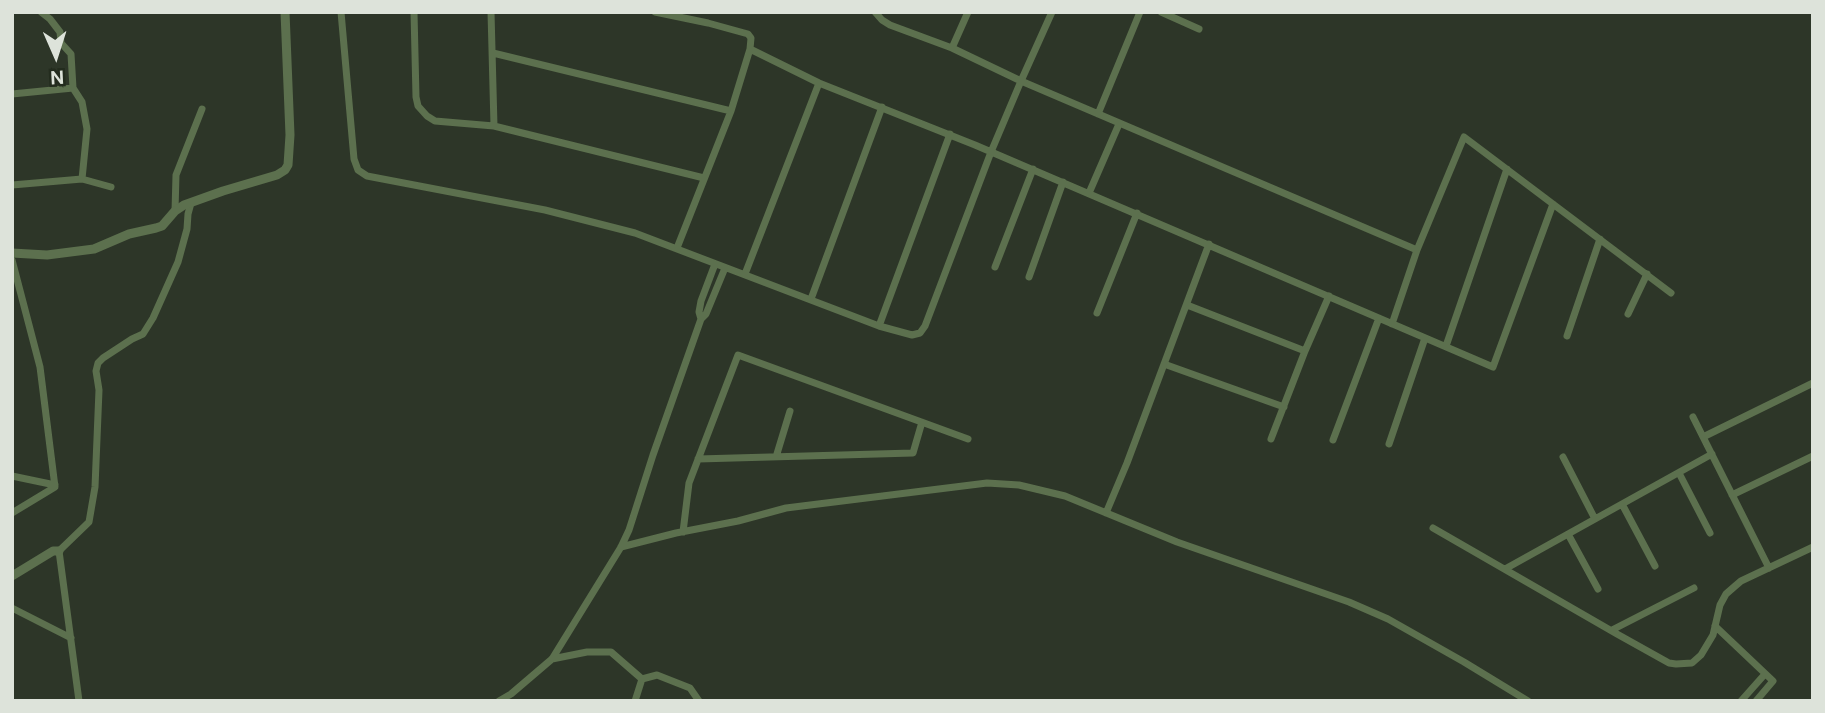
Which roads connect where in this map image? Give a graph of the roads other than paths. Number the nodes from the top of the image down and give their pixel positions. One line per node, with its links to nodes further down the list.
1 (41, 12): 19 (street)
2 (285, 12): 37 (street)
3 (341, 12): 43 (street)
4 (414, 12): 26 (street)
5 (501, 12): 12 (street)
6 (655, 12): 15 (street)
7 (875, 12): 14 (street)
8 (968, 12): 14 (street)
9 (1052, 12): 17 (street)
10 (1140, 12): 24 (street)
11 (1161, 12): 13 (street)
12 (491, 14): 16 (street)
13 (1199, 29)
14 (952, 48): 17 (street)
15 (750, 49): 18 (street); 23 (street)
16 (493, 53): 23 (street); 26 (street)
17 (1021, 81): 24 (street); 28 (street)
18 (820, 83): 21 (street); 50 (street)
19 (73, 88): 20 (street); 32 (street)
20 (12, 94)
21 (883, 107): 27 (street); 55 (street)
22 (202, 109): 39 (street)
23 (731, 111): 31 (street)
24 (1098, 114): 25 (street)
25 (1119, 124): 36 (street); 44 (street)
26 (494, 126): 31 (street)
27 (950, 134): 28 (street); 62 (street)
28 (991, 152): 29 (street); 62 (street)
29 (1033, 169): 33 (street); 48 (street)
30 (1507, 169): 38 (street); 44 (street); 65 (street)
31 (704, 178): 43 (street)
32 (82, 179): 34 (street); 35 (street)
33 (1063, 182): 36 (street); 52 (street)
34 (12, 185)
35 (111, 187)
36 (1089, 193): 40 (street)
37 (191, 202): 39 (street); 97 (street)
38 (1553, 204): 41 (street); 65 (street)
39 (175, 211): 45 (street)
40 (1137, 214): 42 (street); 57 (street)
41 (1600, 239): 51 (street); 63 (street)
42 (1209, 244): 54 (street); 56 (street)
43 (677, 248): 47 (street)
44 (1417, 250): 61 (street)
45 (12, 253)
46 (12, 260): 85 (street)
47 (715, 264): 49 (street); 60 (street)
48 (995, 267)
49 (725, 268): 50 (street); 60 (street)
50 (745, 274): 55 (street)
51 (1647, 274): 53 (street); 58 (street)
52 (1029, 277)
53 (1671, 293)
54 (1329, 296): 59 (street); 66 (street)
55 (811, 299): 62 (street)
56 (1186, 305): 66 (street); 67 (street)
57 (1097, 313)
58 (1628, 314)
59 (1379, 318): 61 (street); 76 (street)
60 (701, 319): 95 (street)
61 (1392, 324): 64 (street)
62 (879, 326)
63 (1567, 336)
64 (1425, 338): 65 (street); 77 (street)
65 (1446, 346)
66 (1305, 351): 69 (street)
67 (1164, 364): 69 (street); 89 (street)
68 (1813, 383): 73 (street)
69 (1284, 407): 75 (street)
70 (790, 411): 80 (street)
71 (1693, 417): 73 (street)
72 (922, 422): 74 (street); 80 (street); 82 (street)
73 (1703, 438): 78 (street)
74 (968, 439)
75 (1271, 439)
76 (1333, 440)
77 (1389, 444)
78 (1712, 454): 83 (street); 86 (street)
79 (1813, 456): 86 (street)
80 (776, 457): 82 (street)
81 (1563, 457): 90 (street)
82 (698, 460): 92 (street)
83 (1679, 473): 87 (street); 93 (street)
84 (12, 476): 85 (street)
85 (55, 485): 88 (street)
86 (1732, 495): 99 (street)
87 (1622, 504): 90 (street); 98 (street)
88 (12, 513)
89 (1106, 513): 92 (street); 115 (street)
90 (1595, 519): 94 (street)
91 (1433, 527): 100 (street)
92 (683, 532): 95 (street)
93 (1710, 533)
94 (1568, 534): 100 (street); 103 (street)
95 (621, 547): 108 (street)
96 (1813, 547): 99 (street)
97 (59, 551): 101 (street); 107 (street)
98 (1655, 566)
99 (1769, 568): 105 (street)
100 (1505, 569): 106 (street)
101 (12, 576)
102 (1694, 588): 106 (street)
103 (1598, 589)
104 (12, 608): 107 (street)
105 (1715, 626): 106 (street); 109 (street)
106 (1612, 630)
107 (71, 638): 111 (street)
108 (552, 659): 110 (street); 112 (street)
109 (1765, 674): 116 (street); 117 (street)
110 (642, 679): 113 (street); 114 (street)
111 (79, 701)
112 (499, 701)
113 (635, 701)
114 (699, 701)
115 (1528, 701)
116 (1741, 701)
117 (1756, 701)

